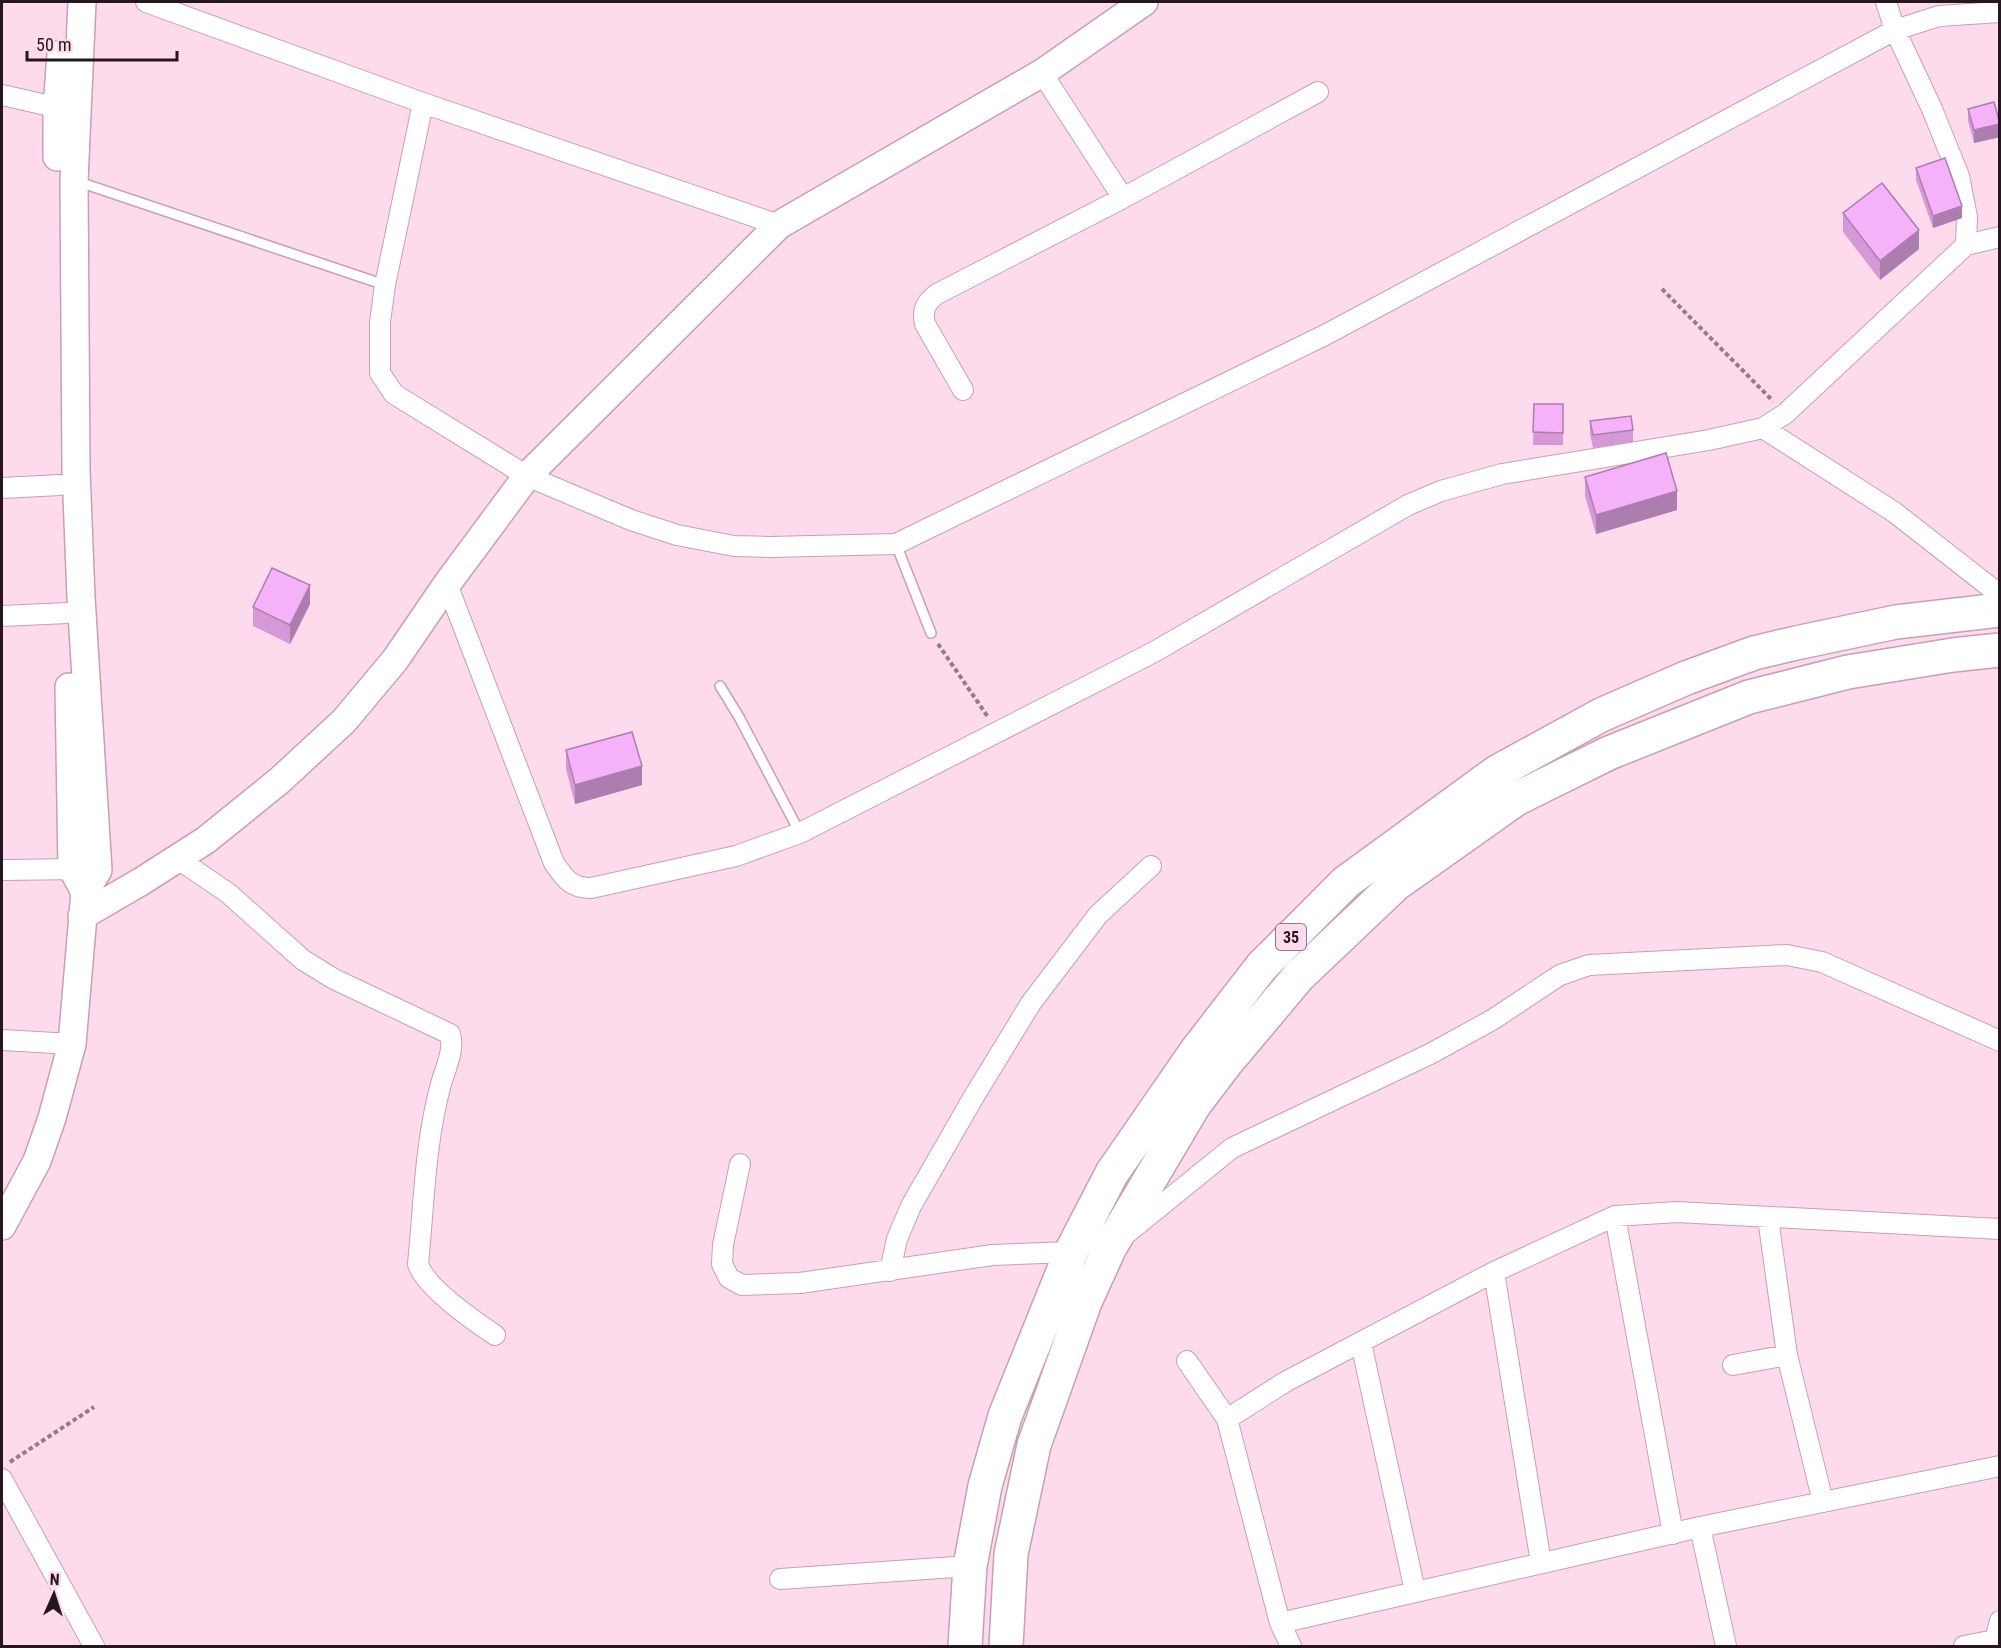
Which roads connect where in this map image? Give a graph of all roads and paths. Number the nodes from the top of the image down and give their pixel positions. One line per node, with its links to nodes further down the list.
1 (65, 2): 12 (street)
2 (82, 2): 12 (street)
3 (146, 2): 11 (street)
4 (1144, 2): 8 (street)
5 (1886, 2): 7 (street)
6 (2000, 12): 7 (street)
7 (1895, 30): 17 (street); 26 (street)
8 (1042, 73): 14 (street); 15 (street)
9 (1318, 92): 14 (street)
10 (2, 94): 12 (street)
11 (423, 103): 15 (street); 18 (street)
12 (67, 110): 13 (street); 24 (street)
13 (74, 181): 18 (lane); 40 (street)
14 (1123, 198): 20 (street)
15 (779, 225): 23 (street)
16 (2000, 237): 17 (street)
17 (1966, 244): 21 (street)
18 (385, 285): 23 (street)
19 (1662, 289): 21 (path)
20 (963, 390)
21 (1785, 414): 22 (street)
22 (1763, 428): 28 (street); 35 (street)
23 (527, 476): 26 (street); 27 (street)
24 (60, 485): 25 (street); 30 (street)
25 (2, 488)
26 (896, 544): 32 (lane)
27 (447, 584): 36 (street); 37 (street)
28 (2000, 595)
29 (2000, 610): 50 (highway, 35)
30 (67, 613): 31 (street); 40 (street)
31 (2, 616)
32 (931, 633): 35 (path)
33 (2000, 650): 49 (highway, 35)
34 (720, 686): 36 (lane)
35 (997, 731): 36 (street)
36 (800, 833)
37 (178, 859): 40 (street); 53 (street)
38 (1150, 866): 51 (street)
39 (2, 870): 40 (street)
40 (84, 886): 43 (street)
41 (2, 1040): 43 (street)
42 (2000, 1041): 49 (street)
43 (72, 1044): 47 (street)
44 (740, 1164): 51 (street)
45 (1615, 1216): 46 (street); 52 (street); 66 (street)
46 (1768, 1218): 48 (street); 55 (street)
47 (2, 1226)
48 (2000, 1229)
49 (1110, 1247): 75 (highway, 35)
50 (1071, 1252): 51 (street); 68 (highway, 35)
51 (890, 1271)
52 (1494, 1272): 54 (street); 67 (street)
53 (495, 1335)
54 (1361, 1342): 59 (street); 70 (street)
55 (1787, 1355): 57 (street); 63 (street)
56 (1187, 1361): 59 (street)
57 (1733, 1365)
58 (94, 1407): 61 (path)
59 (1227, 1419): 71 (street)
60 (2000, 1466): 63 (street)
61 (2, 1467)
62 (2, 1479): 64 (street)
63 (1823, 1502): 65 (street)
64 (10, 1514): 73 (street)
65 (1700, 1527): 66 (street); 77 (street)
66 (1673, 1534): 67 (street)
67 (1541, 1563): 70 (street)
68 (970, 1566): 69 (street); 74 (highway, 35)
69 (780, 1579)
70 (1415, 1592): 71 (street)
71 (1281, 1623): 76 (street)
72 (1997, 1636): 78 (street)
73 (94, 1647)
74 (965, 1647)
75 (1006, 1647)
76 (1291, 1647)
77 (1726, 1647)
78 (1964, 1647)

